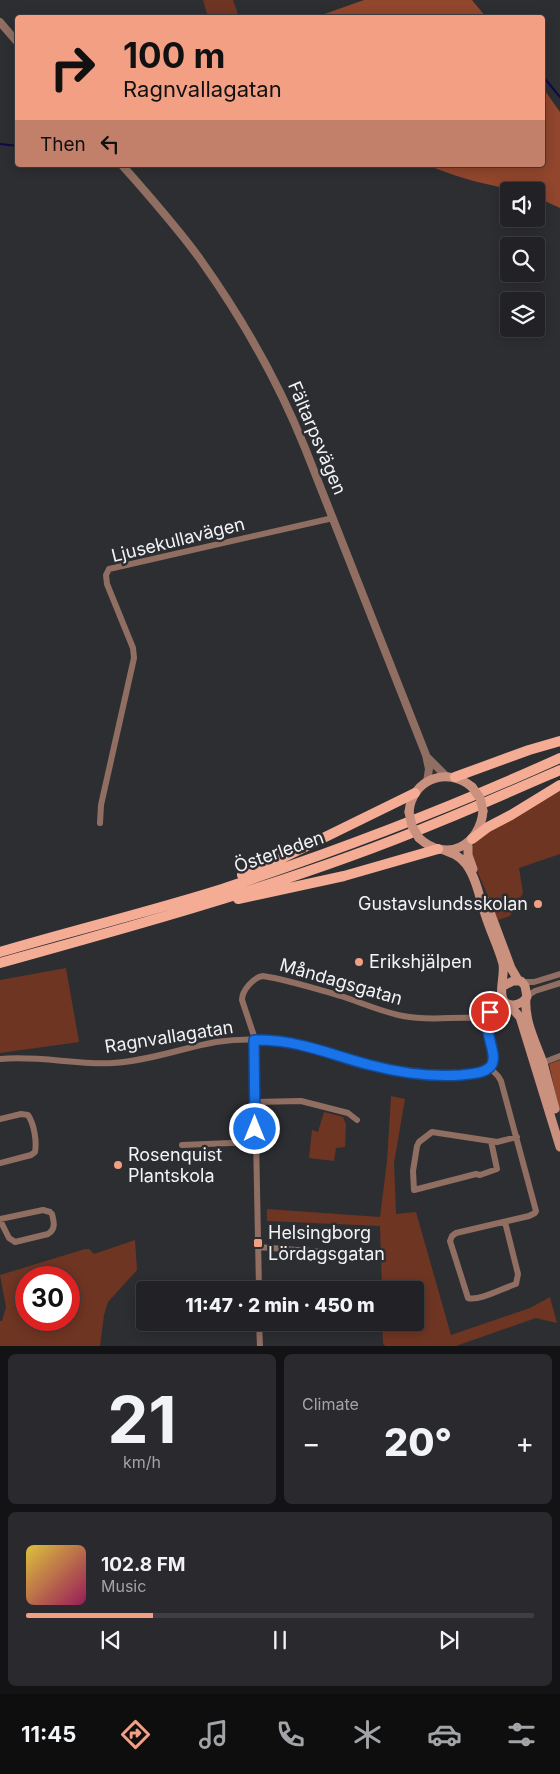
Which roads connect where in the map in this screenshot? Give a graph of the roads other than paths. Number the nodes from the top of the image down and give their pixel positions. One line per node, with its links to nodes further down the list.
1 (0, 23): 2 (street)
2 (15, 40)
3 (124, 167): 4 (street, Fältarpsvägen)
4 (333, 518): 6 (street, Fältarpsvägen); 13 (street, Ljusekullavägen)
5 (560, 741): 9 (main road)
6 (426, 755): 9 (street, Fältarpsvägen); 10 (street, Fältarpsvägen)
7 (560, 758): 16 (main road, Österleden)
8 (560, 770): 17 (main road, Österleden)
9 (451, 777): 10 (main road); 14 (main road, bridge)
10 (427, 782): 12 (main road)
11 (560, 786): 14 (main road)
12 (416, 793): 15 (main road, bridge); 16 (main road)
13 (100, 823)
14 (470, 841): 15 (main road); 21 (main road)
15 (441, 849): 17 (main road); 23 (main road)
16 (163, 905): 18 (main road, Österleden)
17 (191, 908): 19 (main road, Österleden)
18 (0, 952)
19 (0, 963)
20 (560, 974): 21 (street)
21 (520, 981): 23 (main road); 24 (main road)
22 (560, 983): 24 (street)
23 (502, 988): 25 (main road); 26 (street)
24 (527, 997): 25 (main road); 31 (main road)
25 (508, 1004): 26 (street); 28 (main road)
26 (489, 1016): 27 (street, Måndagsgatan); 32 (street)
27 (254, 1040): 30 (street, Ragnvallagatan); 32 (street, Ragnvallagatan); 33 (street)
28 (531, 1051): 31 (street); 41 (main road)
29 (560, 1056): 31 (street)
30 (0, 1059)
31 (542, 1063): 37 (main road)
32 (490, 1068): 36 (street)
33 (255, 1102): 35 (street); 39 (street)
34 (0, 1119): 42 (street)
35 (357, 1120)
36 (517, 1137): 38 (street); 44 (street)
37 (560, 1137)
38 (491, 1141): 38 (street)
39 (255, 1142): 40 (street); 45 (street)
40 (182, 1145)
41 (560, 1147)
42 (0, 1163)
43 (0, 1220): 43 (street)
44 (505, 1222): 44 (street)
45 (258, 1247): 46 (street); 47 (street)
46 (350, 1254)
47 (259, 1281)
48 (259, 1331): 49 (street)
49 (260, 1346)

